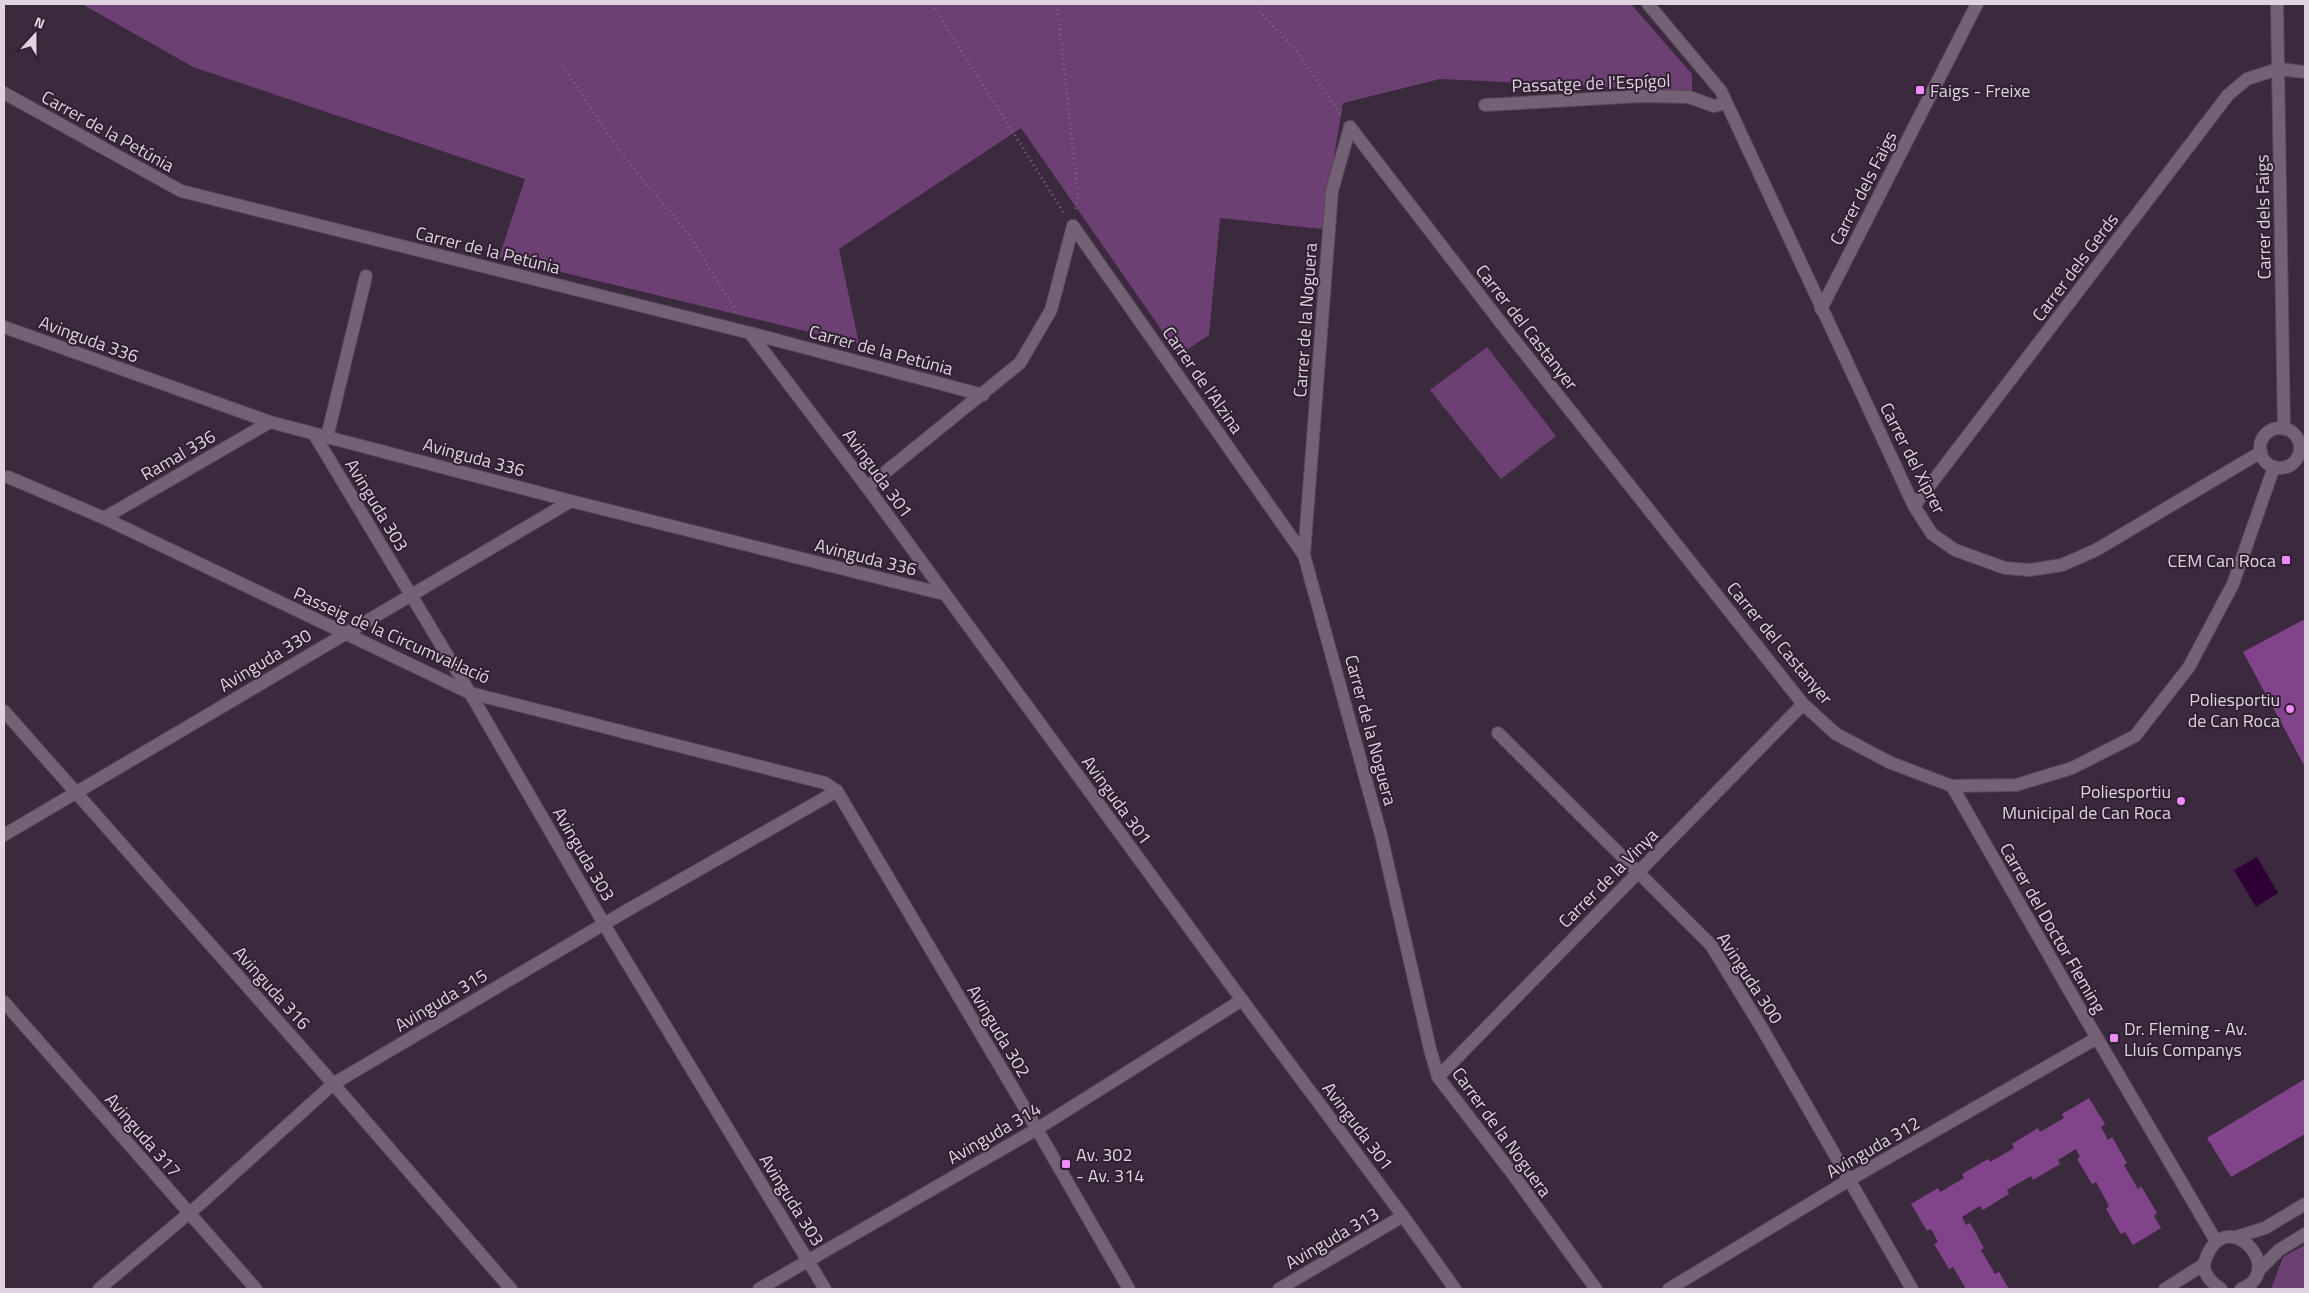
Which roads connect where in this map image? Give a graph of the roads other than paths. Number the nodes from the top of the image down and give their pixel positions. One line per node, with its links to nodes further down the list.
1 (1648, 4): 7 (street, Carrer del Xiprer)
2 (1977, 4): 11 (street, Carrer dels Faigs)
3 (2277, 4): 4 (street, Carrer dels Faigs)
4 (2278, 69): 5 (street); 16 (street, Carrer dels Faigs); 24 (street, Carrer dels Gerds)
5 (2305, 72)
6 (4, 93): 13 (street, Carrer de la Petúnia)
7 (1724, 97): 8 (street, Passatge de l'Espígol); 11 (street, Carrer del Xiprer)
8 (1485, 105)
9 (1350, 127): 26 (street, Carrer de la Noguera); 31 (street, Carrer del Castanyer)
10 (366, 276): 17 (street)
11 (1821, 309): 24 (street, Carrer del Xiprer)
12 (4, 327): 15 (street, Avinguda 336)
13 (750, 333): 14 (street, Carrer de la Petúnia); 22 (street, Avinguda 301)
14 (983, 395): 22 (street); 26 (street, Carrer de l'Alzina)
15 (270, 422): 17 (street, Avinguda 336); 25 (street, Ramal 336)
16 (2284, 429): 18 (street); 19 (street)
17 (320, 436): 23 (street, Avinguda 336); 28 (street, Avinguda 303)
18 (2303, 451): 20 (street)
19 (2261, 452): 20 (street); 24 (street, Carrer del Xiprer)
20 (2274, 467): 34 (street, Carrer del Castanyer)
21 (5, 475): 25 (street, Passeig de la Circumval·lació)
22 (868, 487): 27 (street, Avinguda 301)
23 (571, 501): 27 (street, Avinguda 336); 28 (street, Avinguda 330)
24 (1914, 506)
25 (104, 518): 29 (street, Passeig de la Circumval·lació)
26 (1304, 555): 43 (street, Carrer de la Noguera)
27 (944, 594): 40 (street, Avinguda 301)
28 (411, 596): 29 (street, Avinguda 330); 30 (street, Avinguda 303)
29 (344, 634): 30 (street, Passeig de la Circumval·lació); 36 (street, Avinguda 330)
30 (470, 693): 35 (street, Passeig de la Circumval·lació); 39 (street, Avinguda 303)
31 (1803, 704): 34 (street, Carrer del Castanyer); 38 (street, Carrer de la Vinya)
32 (4, 711): 36 (street, Avinguda 316)
33 (1498, 733): 38 (street, Avinguda 300)
34 (1952, 786): 42 (street, Carrer del Doctor Fleming)
35 (837, 791): 39 (street, Avinguda 315); 45 (street, Avinguda 302)
36 (75, 793): 37 (street, Avinguda 330); 44 (street, Avinguda 316)
37 (4, 835)
38 (1638, 872): 43 (street, Carrer de la Vinya); 46 (street, Avinguda 300)
39 (604, 924): 44 (street, Avinguda 315); 53 (street, Avinguda 303)
40 (1242, 1000): 45 (street, Avinguda 314); 49 (street, Avinguda 301)
41 (4, 1002): 48 (street, Avinguda 317)
42 (2097, 1038): 46 (street, Avinguda 312); 52 (street, Carrer del Doctor Fleming)
43 (1438, 1077): 64 (street, Carrer de la Noguera)
44 (333, 1084): 48 (street, Avinguda 315); 58 (street, Avinguda 316)
45 (1036, 1129): 53 (street, Avinguda 314); 61 (street, Avinguda 302)
46 (1849, 1180): 65 (street, Avinguda 312); 66 (street, Avinguda 300)
47 (2305, 1204): 51 (street)
48 (189, 1214): 56 (street, Avinguda 315); 57 (street, Avinguda 317)
49 (1403, 1216): 62 (street, Avinguda 313); 63 (street, Avinguda 301)
50 (2305, 1234): 55 (street)
51 (2236, 1238): 52 (street); 55 (street)
52 (2216, 1241): 54 (street)
53 (808, 1260): 59 (street, Avinguda 314); 60 (street, Avinguda 303)
54 (2204, 1265): 67 (street); 68 (street)
55 (2258, 1271): 69 (street)
56 (99, 1289)
57 (256, 1289)
58 (511, 1289)
59 (758, 1289)
60 (825, 1289)
61 (1129, 1289)
62 (1279, 1289)
63 (1455, 1289)
64 (1596, 1289)
65 (1669, 1289)
66 (1912, 1289)
67 (2165, 1289)
68 (2221, 1289)
69 (2243, 1289)

